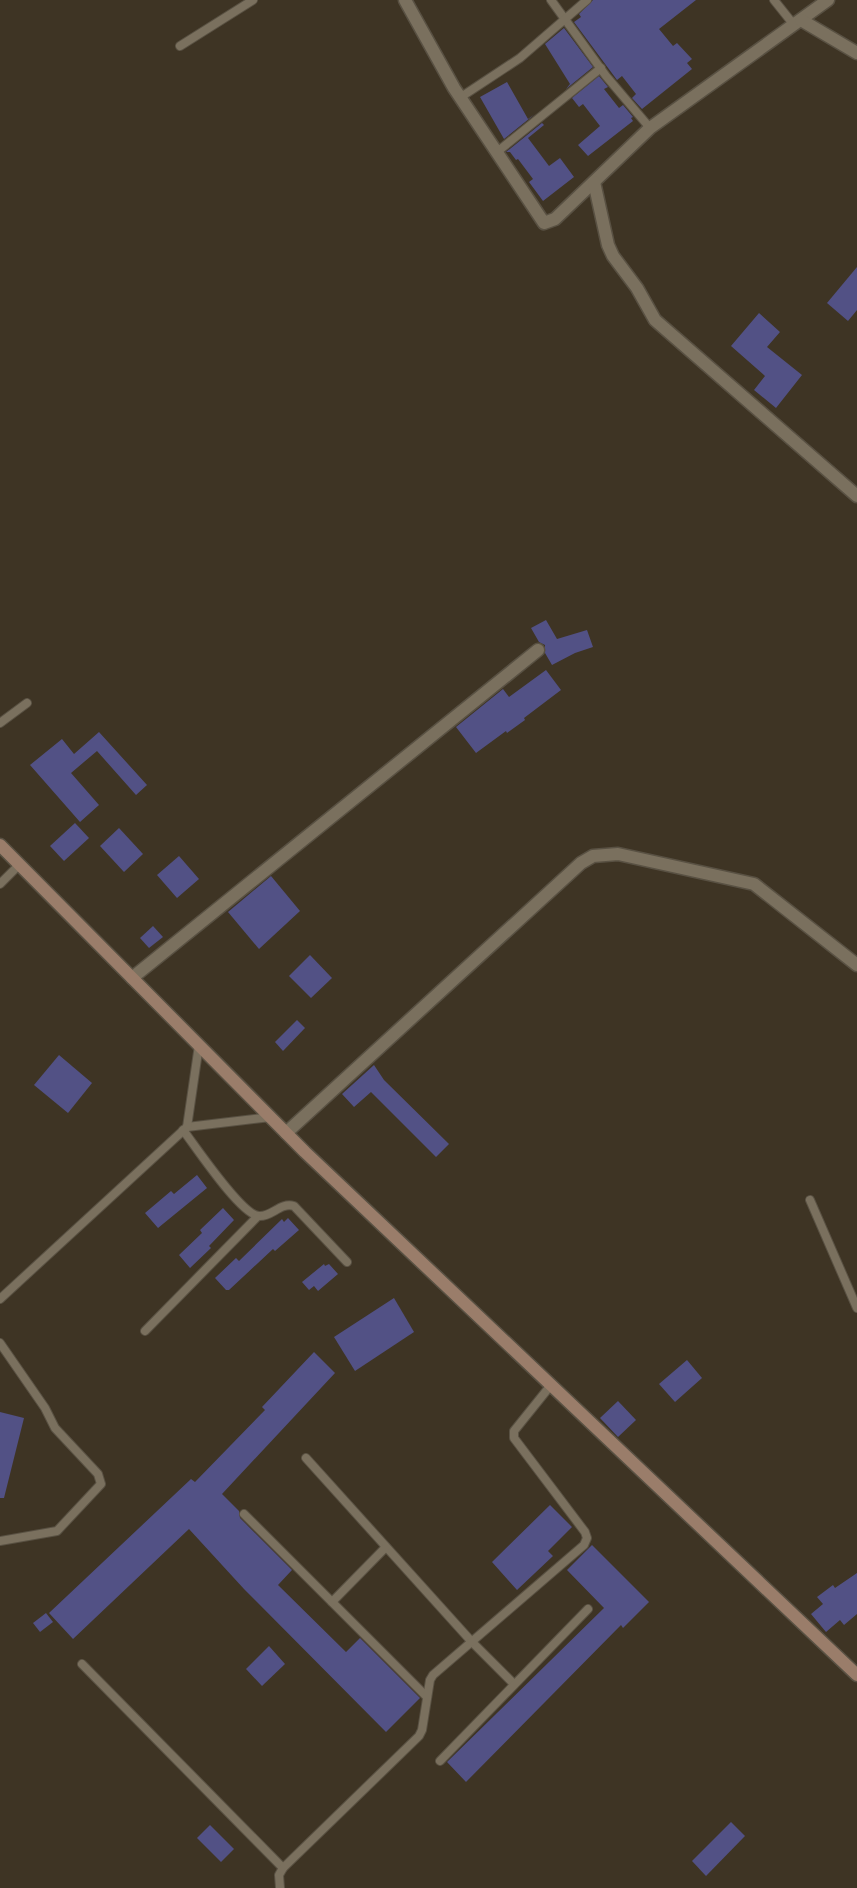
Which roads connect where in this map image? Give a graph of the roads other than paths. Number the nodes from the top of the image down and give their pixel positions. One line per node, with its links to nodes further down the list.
1 (253, 0): 9 (lane)
2 (405, 0): 12 (street)
3 (551, 0): 7 (lane)
4 (587, 0): 7 (lane)
5 (774, 0): 8 (lane)
6 (828, 0): 8 (street)
7 (565, 18): 11 (lane); 12 (lane)
8 (798, 23): 10 (street); 13 (street)
9 (180, 46)
10 (857, 53)
11 (600, 68): 13 (lane); 14 (lane)
12 (461, 98): 14 (street)
13 (650, 128): 15 (street)
14 (497, 152): 15 (street)
15 (594, 182): 16 (street)
16 (857, 496)
17 (538, 650): 24 (street)
18 (27, 703): 19 (lane)
19 (0, 723)
20 (0, 845): 21 (main road)
21 (19, 864): 22 (lane); 24 (main road)
22 (0, 884)
23 (857, 965): 28 (street)
24 (132, 978): 25 (main road)
25 (199, 1045): 26 (main road); 27 (lane)
26 (271, 1117): 27 (lane); 28 (main road)
27 (185, 1129): 30 (lane); 32 (lane)
28 (286, 1133): 36 (main road)
29 (810, 1200): 33 (lane)
30 (257, 1216): 31 (lane); 34 (lane)
31 (346, 1262)
32 (0, 1299)
33 (857, 1308)
34 (145, 1331)
35 (0, 1343): 39 (lane)
36 (551, 1385): 43 (lane); 45 (main road)
37 (306, 1458): 40 (lane)
38 (244, 1514): 41 (lane)
39 (0, 1541)
40 (386, 1547): 41 (lane); 43 (lane)
41 (332, 1602): 47 (lane)
42 (588, 1610): 46 (lane)
43 (472, 1642): 46 (lane); 47 (lane)
44 (82, 1664): 49 (lane)
45 (857, 1675)
46 (514, 1684): 48 (lane)
47 (427, 1697): 49 (lane)
48 (440, 1761)
49 (283, 1868): 50 (lane)
50 (280, 1888)

